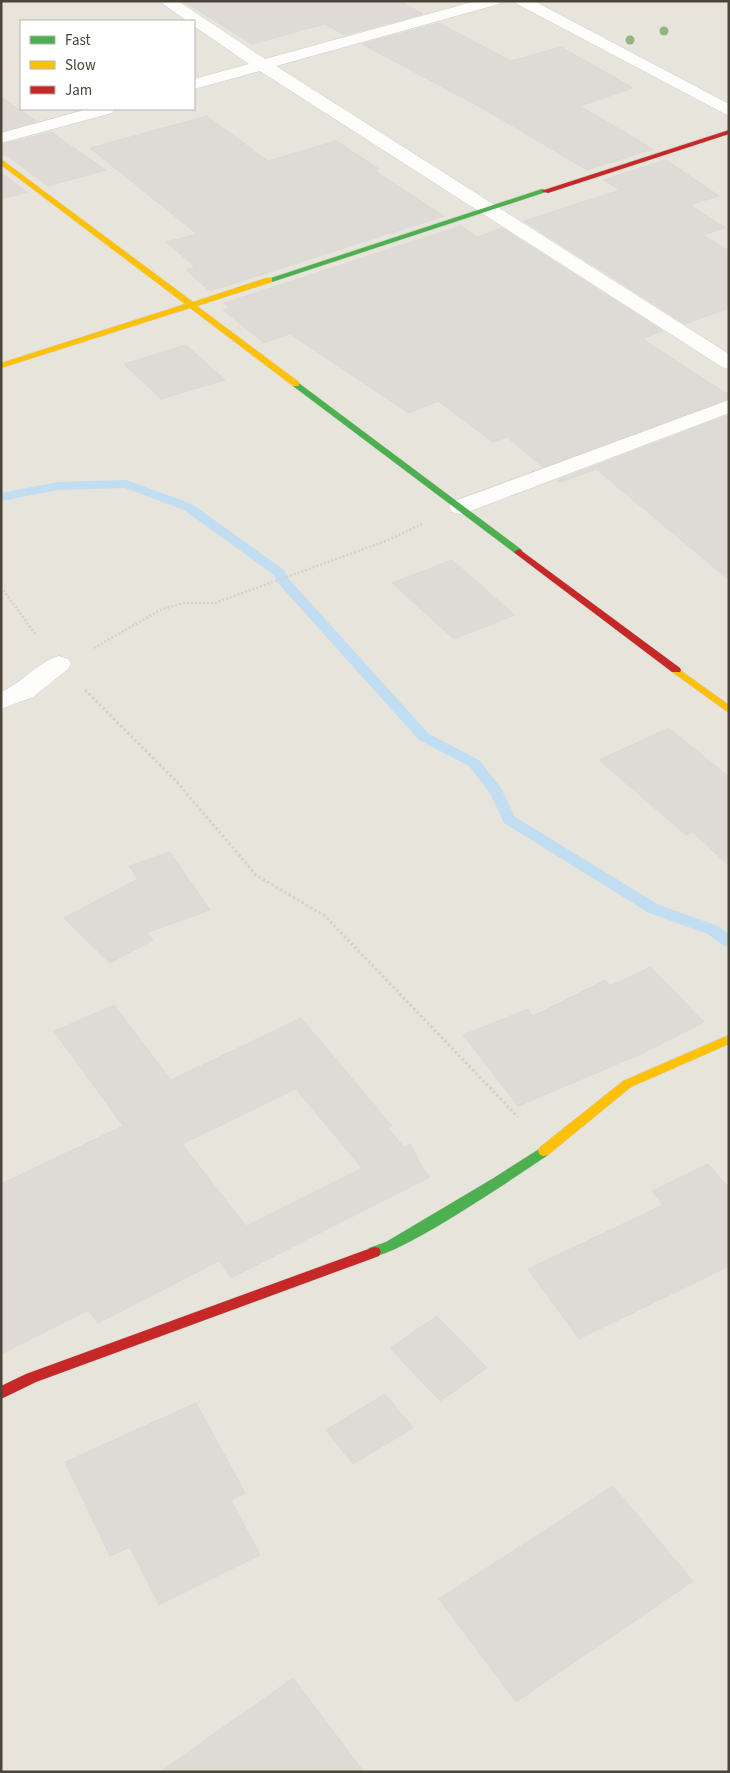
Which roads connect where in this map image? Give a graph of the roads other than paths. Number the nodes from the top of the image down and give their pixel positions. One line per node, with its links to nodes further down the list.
1 (167, 1): 4 (street)
2 (494, 1): 4 (street)
3 (522, 1): 7 (street)
4 (262, 65): 5 (street); 11 (street)
5 (195, 84)
6 (102, 110): 9 (street)
7 (729, 111)
8 (729, 132): 11 (street)
9 (1, 138)
10 (1, 160): 12 (street)
11 (488, 210): 12 (street); 13 (street)
12 (190, 305): 14 (street); 16 (street)
13 (729, 363)
14 (1, 366)
15 (729, 406): 16 (street)
16 (460, 507): 19 (street)
17 (59, 664): 18 (street)
18 (1, 701)
19 (729, 710)
20 (729, 1039): 21 (street)
21 (1, 1393)

